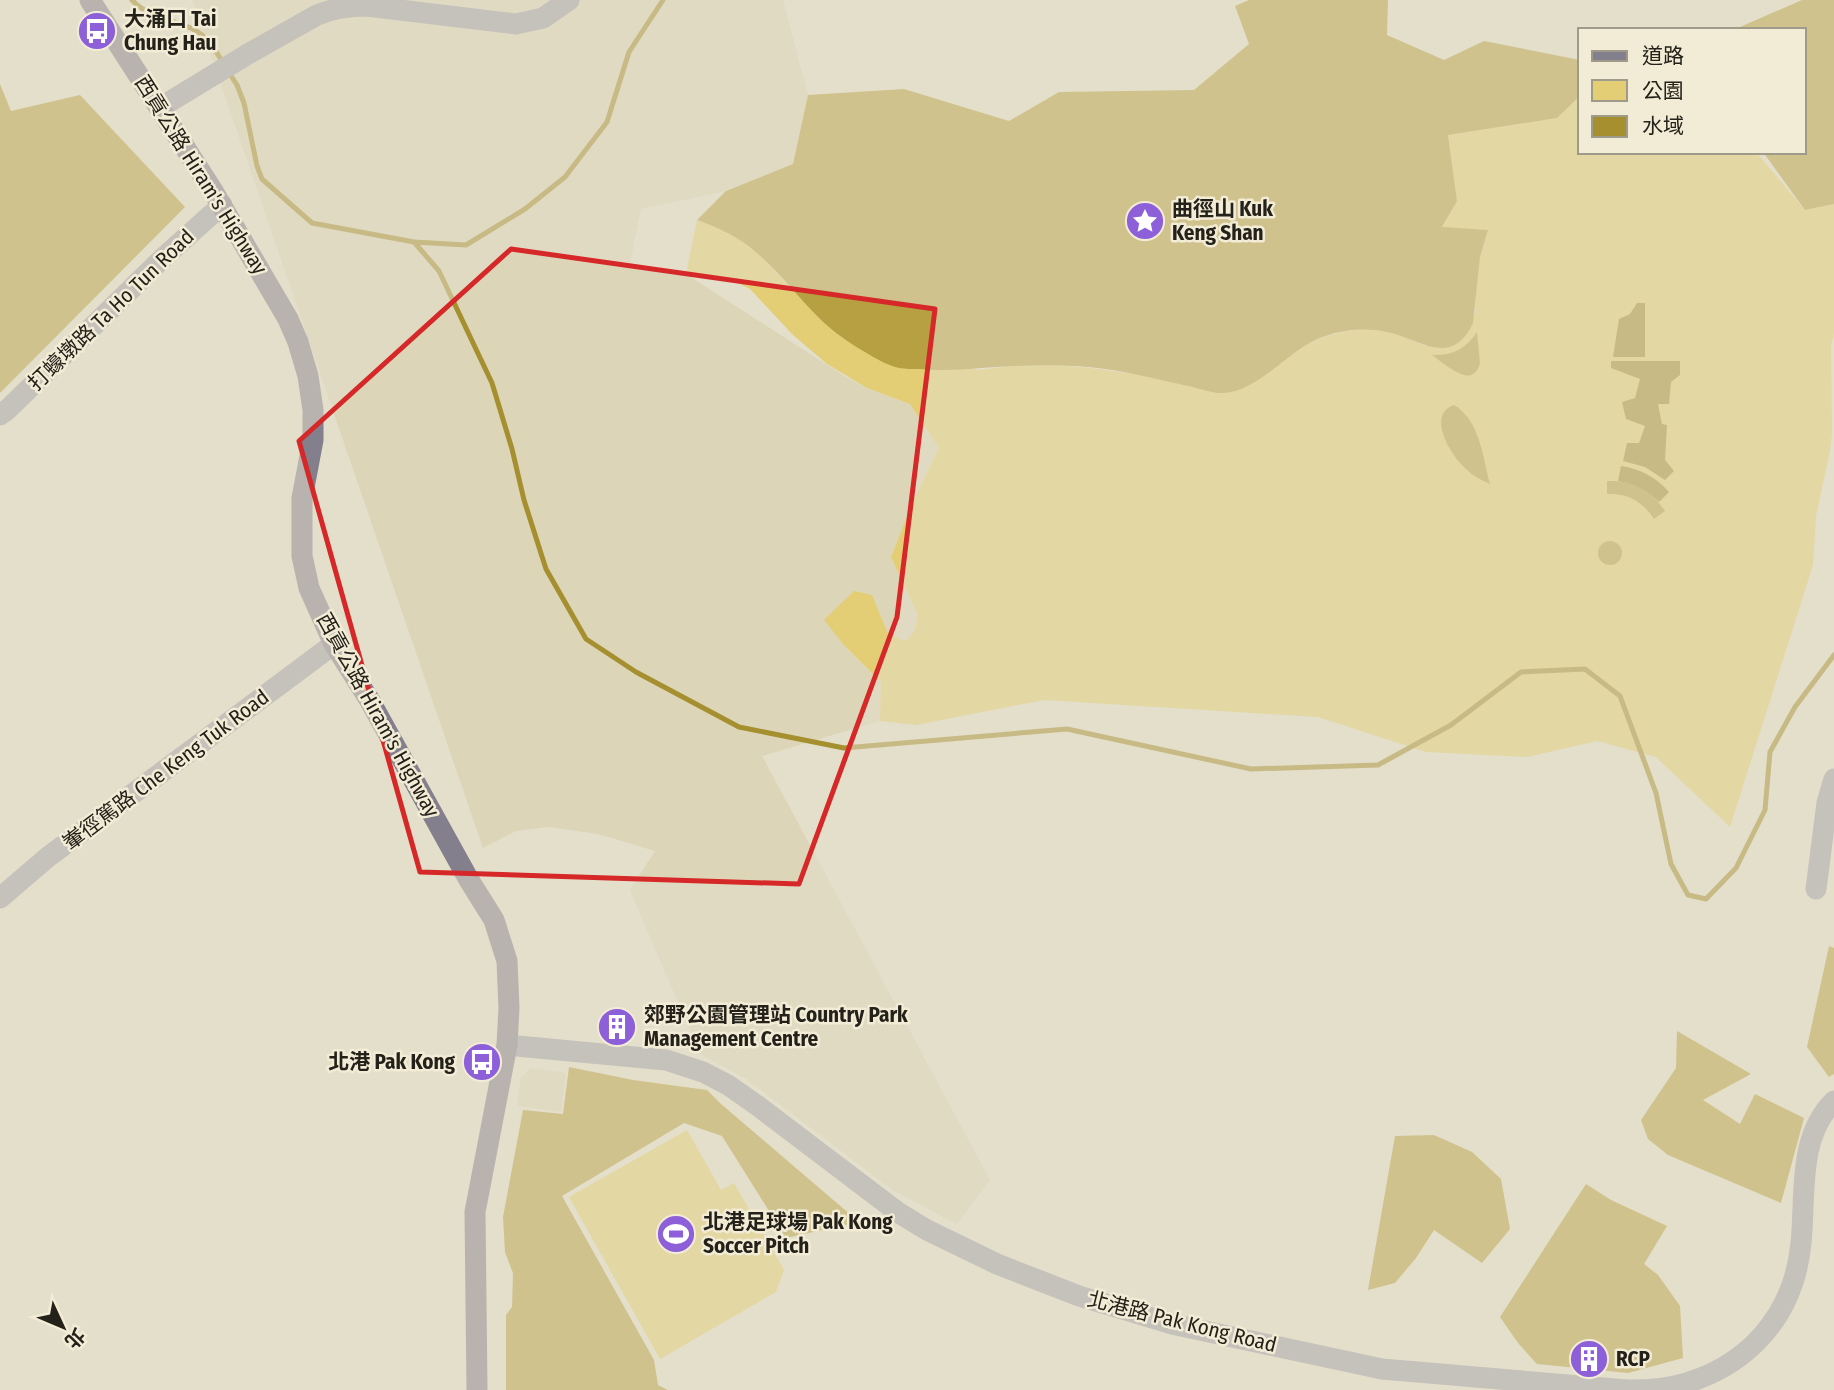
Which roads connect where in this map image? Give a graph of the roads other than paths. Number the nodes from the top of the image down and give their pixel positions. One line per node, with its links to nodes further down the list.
1 (90, 0): 3 (main road, 西貢公路 Hiram's Highway)
2 (569, 0): 3 (street)
3 (161, 107): 4 (main road, 西貢公路 Hiram's Highway)
4 (222, 205): 5 (street, 打蠔墩路 Ta Ho Tun Road); 6 (main road, 西貢公路 Hiram's Highway)
5 (0, 415)
6 (334, 644): 9 (street, 輋徑篤路 Che Keng Tuk Road); 10 (main road, 西貢公路 Hiram's Highway)
7 (1834, 779): 8 (street)
8 (1815, 889)
9 (0, 898)
10 (507, 1045): 12 (main road, 西貢公路 Hiram's Highway); 13 (street, 北港路 Pak Kong Road)
11 (1834, 1101): 13 (street, 北港路 Pak Kong Road)
12 (477, 1390)
13 (1627, 1390)

